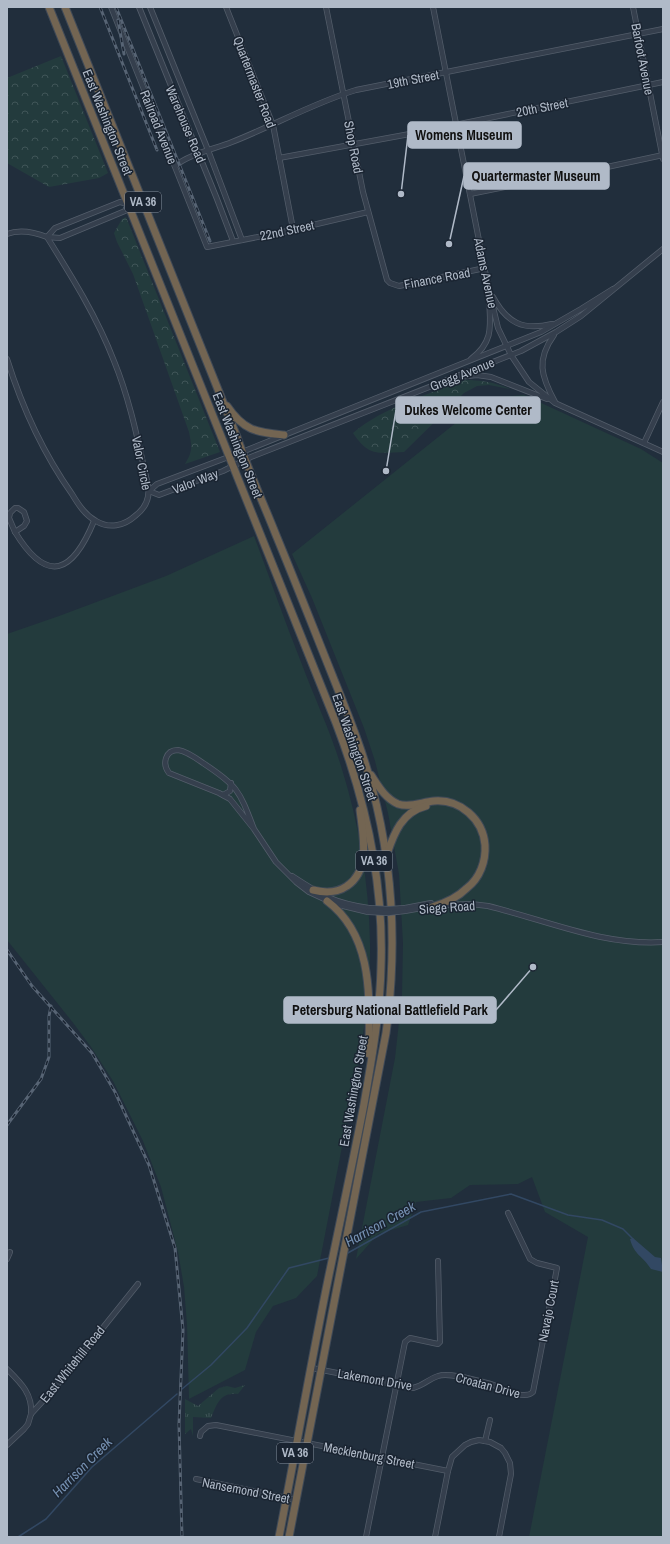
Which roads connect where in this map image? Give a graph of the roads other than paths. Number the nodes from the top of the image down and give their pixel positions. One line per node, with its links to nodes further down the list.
1 (49, 7): 28 (highway, East Washington Street / VA 36)
2 (65, 7): 27 (highway, East Washington Street / VA 36)
3 (111, 7): 23 (street, Railroad Avenue)
4 (139, 7): 20 (street, Warehouse Road)
5 (150, 7): 19 (street, Warehouse Road)
6 (226, 7): 17 (street, Quartermaster Road)
7 (326, 7): 15 (street, Shop Road)
8 (433, 7): 12 (street, Adams Avenue)
9 (633, 7): 11 (street, Barfoot Avenue)
10 (663, 29): 11 (street, 19th Street)
11 (638, 34): 12 (street, 19th Street); 14 (street, Barfoot Avenue)
12 (446, 72): 15 (street, 19th Street); 16 (street, Adams Avenue)
13 (663, 82): 14 (street, 20th Street)
14 (648, 86): 16 (street, 20th Street); 21 (street, Barfoot Avenue)
15 (344, 94): 17 (street, 19th Street); 18 (street, Shop Road)
16 (456, 124): 18 (street, 20th Street); 26 (street, Adams Avenue)
17 (273, 125): 19 (street, 19th Street); 22 (street, Quartermaster Road)
18 (354, 145): 22 (street, 20th Street); 29 (street, Shop Road)
19 (208, 150): 20 (street, 19th Street); 33 (street, Warehouse Road)
20 (199, 154): 23 (street, 19th Street); 34 (street, Warehouse Road)
21 (663, 157): 24 (street)
22 (280, 158): 30 (street, Quartermaster Road)
23 (175, 166): 35 (street, Railroad Avenue)
24 (607, 166)
25 (524, 183): 26 (street)
26 (470, 194): 37 (street, Adams Avenue)
27 (142, 198): 28 (street); 48 (highway, East Washington Street / VA 36)
28 (128, 204): 32 (street); 32 (street); 57 (highway, East Washington Street / VA 36)
29 (368, 212): 30 (street, 22nd Street); 38 (street, Shop Road)
30 (293, 230): 33 (street, 22nd Street)
31 (7, 234): 32 (street)
32 (47, 237): 60 (street, Valor Circle)
33 (242, 240): 34 (street, 22nd Street)
34 (233, 241): 35 (street, 22nd Street)
35 (207, 247)
36 (663, 249): 40 (street, Gregg Avenue)
37 (485, 268): 38 (street, Finance Road); 39 (street, Adams Avenue)
38 (390, 283)
39 (488, 286): 41 (street); 43 (street, Adams Avenue); 46 (street)
40 (613, 289): 41 (street, Gregg Avenue); 42 (street, Gregg Avenue)
41 (559, 322): 43 (street, Gregg Avenue)
42 (556, 332): 44 (street, Gregg Avenue); 50 (street)
43 (506, 346): 44 (street, Adams Avenue); 46 (street, Gregg Avenue)
44 (511, 355): 47 (street, Gregg Avenue); 50 (street, Adams Avenue)
45 (7, 359): 61 (street)
46 (465, 363): 51 (street, Gregg Avenue)
47 (452, 377): 50 (street); 53 (street, Gregg Avenue)
48 (221, 397): 52 (highway); 55 (highway, East Washington Street / VA 36)
49 (663, 402): 54 (street)
50 (555, 403): 54 (street, Adams Avenue)
51 (302, 428): 52 (street, Gregg Avenue); 53 (street)
52 (284, 435): 55 (street, Gregg Avenue)
53 (306, 436): 58 (street, Gregg Avenue)
54 (644, 443): 56 (street, Adams Avenue)
55 (242, 452): 57 (street, Gregg Avenue); 58 (highway, East Washington Street / VA 36)
56 (663, 452)
57 (229, 456): 59 (highway, East Washington Street / VA 36); 60 (street, Valor Way)
58 (245, 460): 59 (street, Gregg Avenue); 63 (highway, East Washington Street / VA 36)
59 (233, 466): 60 (street, Valor Way); 65 (highway, East Washington Street / VA 36)
60 (149, 491): 61 (street, Valor Circle)
61 (94, 521): 62 (street)
62 (15, 532): 62 (street)
63 (367, 768): 68 (highway, East Washington Street / VA 36); 72 (highway)
64 (231, 783): 66 (street); 66 (street, Siege Road); 67 (street, Siege Road)
65 (357, 784): 70 (highway); 75 (highway, East Washington Street / VA 36)
66 (223, 795): 67 (street, Siege Road)
67 (254, 829): 69 (street, Siege Road)
68 (387, 856): 72 (highway); 83 (highway, East Washington Street / VA 36)
69 (286, 871): 70 (street, Siege Road); 71 (street, Siege Road)
70 (313, 890): 73 (street, Siege Road)
71 (327, 901): 73 (street, Siege Road); 75 (highway)
72 (432, 905): 73 (street, Siege Road, bridge); 74 (street, Siege Road)
73 (369, 910)
74 (663, 942)
75 (369, 1076): 81 (highway, East Washington Street / VA 36)
76 (508, 1213): 86 (street, Navajo Court)
77 (10, 1252): 78 (street)
78 (7, 1259)
79 (438, 1261): 85 (street)
80 (138, 1284): 87 (street, East Whitehill Road)
81 (312, 1368): 83 (street, Lakemont Drive); 91 (highway, East Washington Street / VA 36)
82 (7, 1369): 87 (street)
83 (321, 1370): 85 (street, Lakemont Drive); 92 (highway, East Washington Street / VA 36)
84 (435, 1377): 85 (street, Lakemont Drive); 86 (street, Croatan Drive)
85 (396, 1385): 94 (street)
86 (534, 1386)
87 (31, 1414): 93 (street, East Whitehill Road)
88 (490, 1420): 90 (street)
89 (200, 1436): 91 (street, Mecklenburg Street)
90 (485, 1440): 95 (street); 103 (street)
91 (298, 1441): 92 (street, Mecklenburg Street); 97 (highway, East Washington Street / VA 36)
92 (307, 1443): 94 (street, Mecklenburg Street); 98 (highway, East Washington Street / VA 36)
93 (7, 1444)
94 (382, 1458): 95 (street, Mecklenburg Street); 101 (street)
95 (448, 1471): 102 (street)
96 (196, 1479): 97 (street, Nansemond Street)
97 (286, 1498): 98 (street, Nansemond Street); 99 (highway, East Washington Street / VA 36)
98 (296, 1500): 100 (highway, East Washington Street / VA 36)
99 (279, 1537)
100 (289, 1537)
101 (366, 1537)
102 (435, 1537)
103 (499, 1537)

